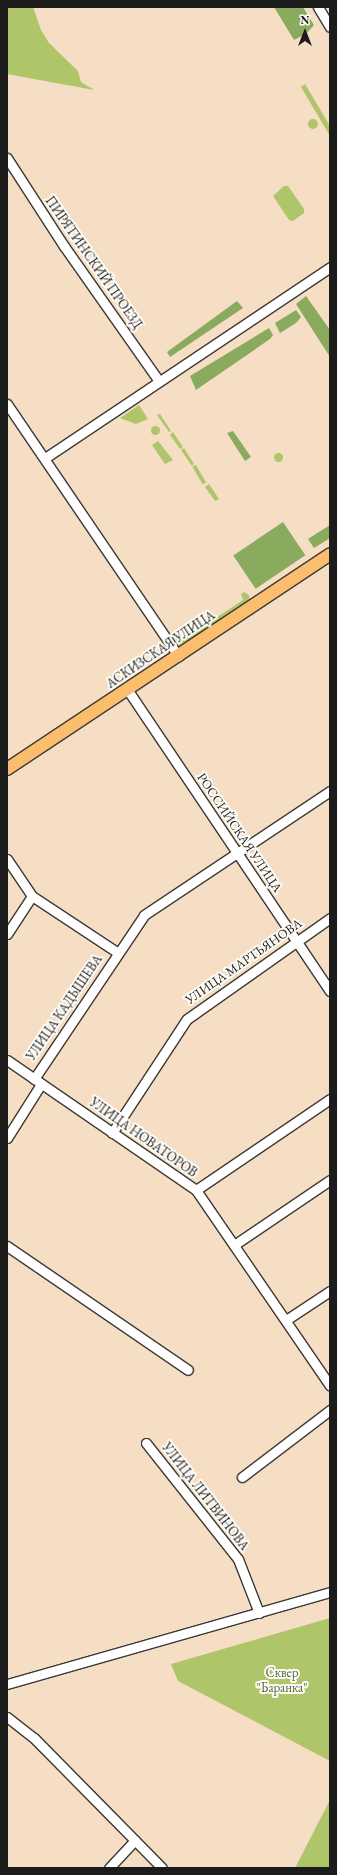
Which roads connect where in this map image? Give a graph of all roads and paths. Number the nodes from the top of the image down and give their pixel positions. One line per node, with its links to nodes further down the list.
1 (318, 7): 2 (street)
2 (330, 27)
3 (7, 158): 5 (street, ПИРЯТИНСКИЙ ПРОЕЗД)
4 (330, 267): 5 (street)
5 (159, 381): 7 (street)
6 (7, 404): 7 (street)
7 (45, 458): 9 (street)
8 (330, 554): 9 (main road, АСКИЗСКАЯ УЛИЦА)
9 (178, 656): 10 (main road, АСКИЗСКАЯ УЛИЦА)
10 (127, 689): 11 (main road, АСКИЗСКАЯ УЛИЦА); 13 (street, РОССИЙСКАЯ УЛИЦА)
11 (7, 770)
12 (330, 790): 13 (street, УЛИЦА КАДЫШЕВА)
13 (236, 854): 18 (street, РОССИЙСКАЯ УЛИЦА); 19 (street, УЛИЦА КАДЫШЕВА)
14 (7, 859): 15 (street, УЛИЦА КАДЫШЕВА)
15 (32, 896): 17 (street); 19 (street, УЛИЦА КАДЫШЕВА)
16 (330, 918): 18 (street, УЛИЦА МАРТЬЯНОВА)
17 (7, 934)
18 (296, 942): 20 (street, РОССИЙСКАЯ УЛИЦА); 24 (street, УЛИЦА МАРТЬЯНОВА)
19 (118, 953): 22 (street, УЛИЦА КАДЫШЕВА)
20 (330, 991)
21 (7, 1060): 22 (street, УЛИЦА НОВАТОРОВ)
22 (38, 1081): 24 (street, УЛИЦА НОВАТОРОВ); 25 (street)
23 (330, 1099): 27 (street)
24 (112, 1133): 27 (street, УЛИЦА НОВАТОРОВ)
25 (7, 1138)
26 (330, 1180): 28 (street)
27 (196, 1190): 28 (street, УЛИЦА НОВАТОРОВ)
28 (234, 1245): 31 (street, УЛИЦА НОВАТОРОВ)
29 (7, 1246): 32 (street)
30 (330, 1291): 31 (street)
31 (286, 1320): 33 (street, УЛИЦА НОВАТОРОВ)
32 (188, 1370)
33 (330, 1386)
34 (330, 1410): 36 (street)
35 (146, 1443): 38 (street, УЛИЦА ЛИТВИНОВА)
36 (242, 1477)
37 (330, 1592): 38 (street)
38 (259, 1613): 39 (street)
39 (7, 1684)
40 (7, 1717): 41 (street)
41 (134, 1840): 42 (street); 43 (street)
42 (109, 1868)
43 (162, 1868)

